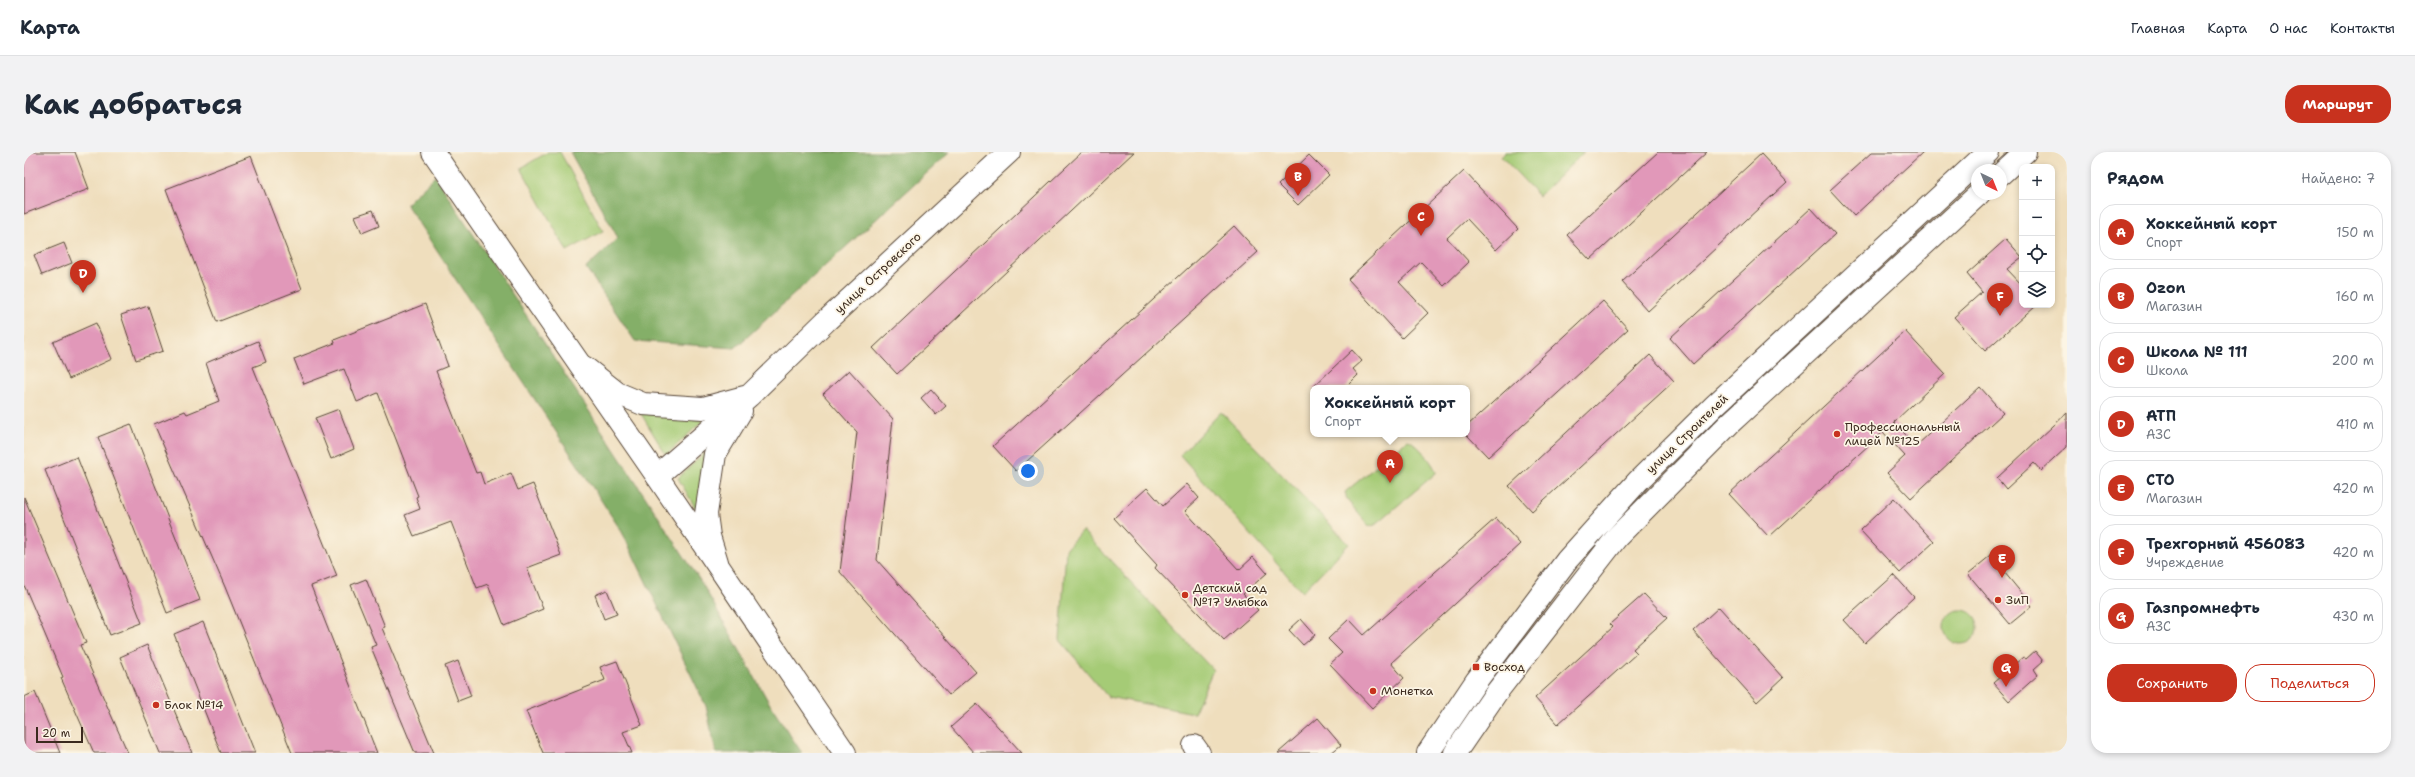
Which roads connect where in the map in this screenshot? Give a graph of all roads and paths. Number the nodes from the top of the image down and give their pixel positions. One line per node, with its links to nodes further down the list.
1 (433, 152): 7 (street)
2 (447, 152): 7 (street)
3 (1009, 152): 10 (street, улица Островского)
4 (1988, 152): 14 (street, улица Строителей)
5 (2025, 152): 6 (street)
6 (2007, 168)
7 (456, 184): 9 (street)
8 (1972, 200): 15 (street, улица Строителей)
9 (581, 365): 10 (street); 11 (street)
10 (749, 396): 11 (street); 12 (street)
11 (657, 476): 12 (street)
12 (718, 566): 13 (street)
13 (844, 753)
14 (1428, 753)
15 (1455, 753)

